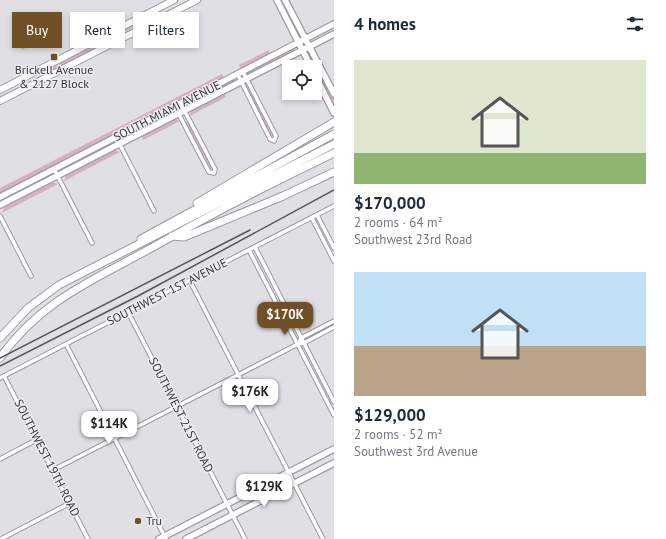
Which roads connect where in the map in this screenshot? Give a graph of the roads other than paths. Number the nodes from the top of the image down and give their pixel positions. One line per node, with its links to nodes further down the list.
1 (174, 0): 5 (main road)
2 (196, 0): 6 (main road)
3 (286, 0): 4 (main road); 11 (main road)
4 (278, 2): 12 (main road)
5 (152, 12)
6 (173, 12)
7 (133, 22): 19 (main road)
8 (334, 24): 11 (main road, SOUTH MIAMI AVENUE)
9 (133, 33): 21 (main road)
10 (334, 34): 13 (main road, SOUTH MIAMI AVENUE)
11 (306, 39): 12 (main road, SOUTH MIAMI AVENUE); 13 (main road)
12 (298, 43): 14 (main road); 16 (main road, SOUTH MIAMI AVENUE)
13 (310, 46): 14 (main road, SOUTH MIAMI AVENUE); 20 (main road)
14 (302, 50): 15 (main road); 17 (main road, SOUTH MIAMI AVENUE)
15 (307, 60)
16 (240, 73): 17 (street); 17 (street); 22 (main road, SOUTH MIAMI AVENUE)
17 (244, 79): 17 (street); 24 (main road, SOUTH MIAMI AVENUE)
18 (322, 89): 26 (main road)
19 (0, 90)
20 (334, 94)
21 (0, 101)
22 (181, 104): 23 (main road, SOUTH MIAMI AVENUE); 24 (street)
23 (175, 107): 25 (street); 29 (main road, SOUTH MIAMI AVENUE)
24 (184, 110): 25 (main road, SOUTH MIAMI AVENUE); 25 (street)
25 (178, 113): 30 (main road, SOUTH MIAMI AVENUE)
26 (334, 113)
27 (334, 122): 43 (highway)
28 (332, 135): 43 (highway)
29 (116, 138): 30 (street); 33 (main road, SOUTH MIAMI AVENUE)
30 (119, 143): 35 (main road, SOUTH MIAMI AVENUE); 39 (street)
31 (334, 144): 46 (highway)
32 (334, 153): 44 (highway)
33 (54, 169): 35 (street); 36 (main road, SOUTH MIAMI AVENUE)
34 (334, 172): 44 (highway)
35 (57, 175): 37 (main road, SOUTH MIAMI AVENUE); 45 (street)
36 (0, 197)
37 (0, 205)
38 (334, 206): 40 (street, SOUTHWEST 1ST AVENUE)
39 (154, 211)
40 (317, 215): 42 (street, SOUTHWEST 1ST AVENUE); 48 (street)
41 (0, 216): 51 (street)
42 (312, 218): 47 (street, SOUTHWEST 1ST AVENUE); 50 (street)
43 (168, 223): 46 (highway)
44 (172, 236): 61 (highway)
45 (92, 243)
46 (136, 246): 56 (highway)
47 (254, 247): 49 (street, SOUTHWEST 1ST AVENUE); 57 (street)
48 (334, 248)
49 (249, 250): 52 (street, SOUTHWEST 1ST AVENUE); 60 (street)
50 (334, 261)
51 (31, 276)
52 (190, 280): 53 (street, SOUTHWEST 1ST AVENUE); 62 (street)
53 (128, 312): 59 (street, SOUTHWEST 1ST AVENUE); 66 (street, SOUTHWEST 21ST ROAD)
54 (334, 321): 57 (street)
55 (334, 327): 58 (street)
56 (0, 338)
57 (301, 338): 58 (street); 60 (street)
58 (304, 343): 60 (street); 65 (street)
59 (66, 344): 63 (street, SOUTHWEST 1ST AVENUE); 68 (street)
60 (298, 344): 62 (street); 67 (street)
61 (0, 358)
62 (238, 374): 66 (street); 74 (street)
63 (4, 376): 64 (street, SOUTHWEST 1ST AVENUE); 69 (street, SOUTHWEST 19TH ROAD)
64 (0, 378)
65 (334, 402)
66 (176, 406): 68 (street); 77 (street, SOUTHWEST 21ST ROAD)
67 (334, 415)
68 (114, 438): 73 (street); 79 (street)
69 (38, 439): 71 (street); 73 (street, SOUTHWEST 19TH ROAD)
70 (334, 449): 74 (main road)
71 (0, 459)
72 (334, 462): 75 (main road)
73 (53, 470): 76 (street, SOUTHWEST 19TH ROAD)
74 (288, 473): 75 (street); 77 (main road)
75 (294, 483): 78 (main road); 85 (street)
76 (70, 504): 80 (street); 81 (street, SOUTHWEST 19TH ROAD)
77 (227, 504): 78 (street, SOUTHWEST 21ST ROAD); 79 (main road)
78 (232, 515): 83 (main road); 84 (street, SOUTHWEST 21ST ROAD)
79 (166, 538): 82 (main road)
80 (1, 539)
81 (88, 539)
82 (159, 539)
83 (186, 539)
84 (244, 539)
85 (323, 539)

